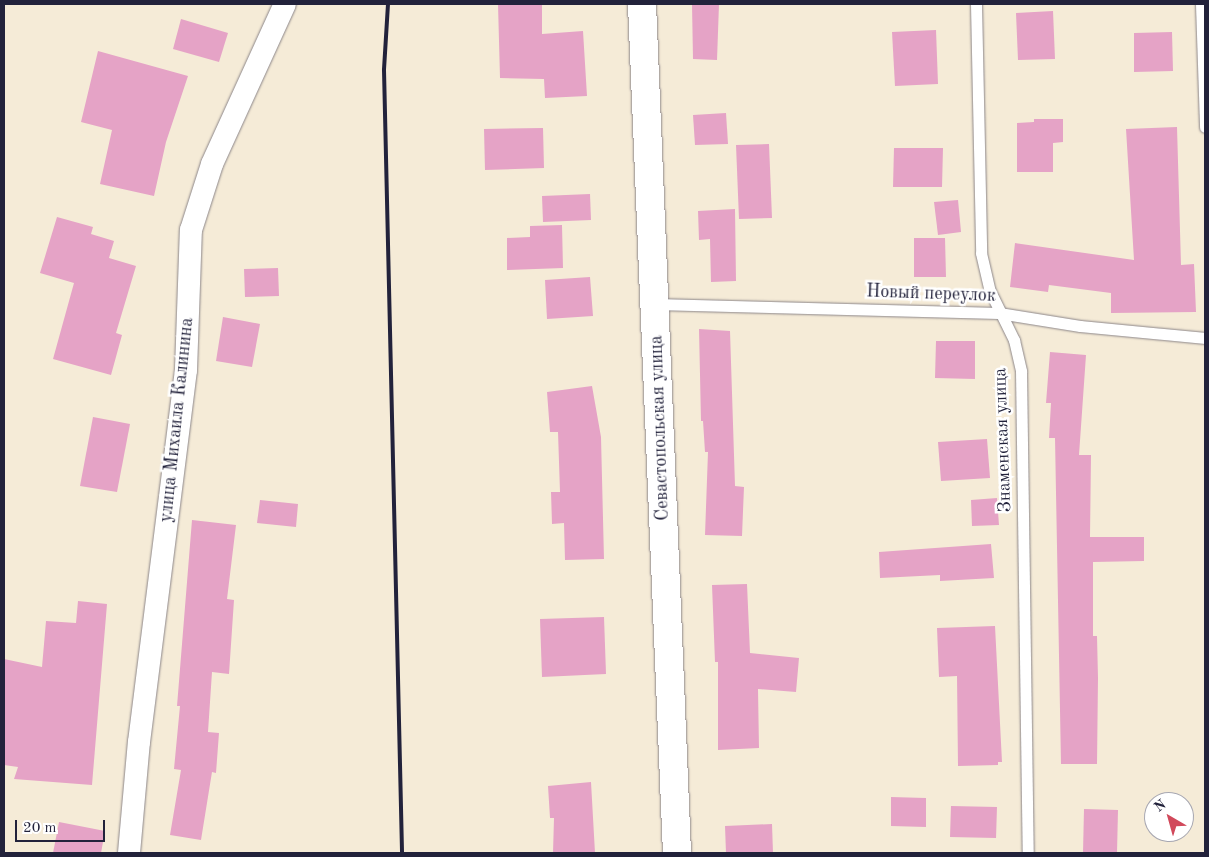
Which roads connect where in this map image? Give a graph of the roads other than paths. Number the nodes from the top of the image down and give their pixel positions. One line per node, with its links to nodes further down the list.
1 (285, 4): 9 (street, улица Михаила Калинина)
2 (642, 4): 6 (street, Севастопольская улица)
3 (976, 4): 7 (lane, Знаменская улица)
4 (1201, 4): 5 (lane)
5 (1205, 128)
6 (655, 304): 7 (lane, Новый переулок); 10 (street, Севастопольская улица)
7 (999, 313): 8 (lane, Новый переулок); 11 (lane, Знаменская улица)
8 (1205, 338)
9 (129, 853)
10 (677, 853)
11 (1028, 853)

